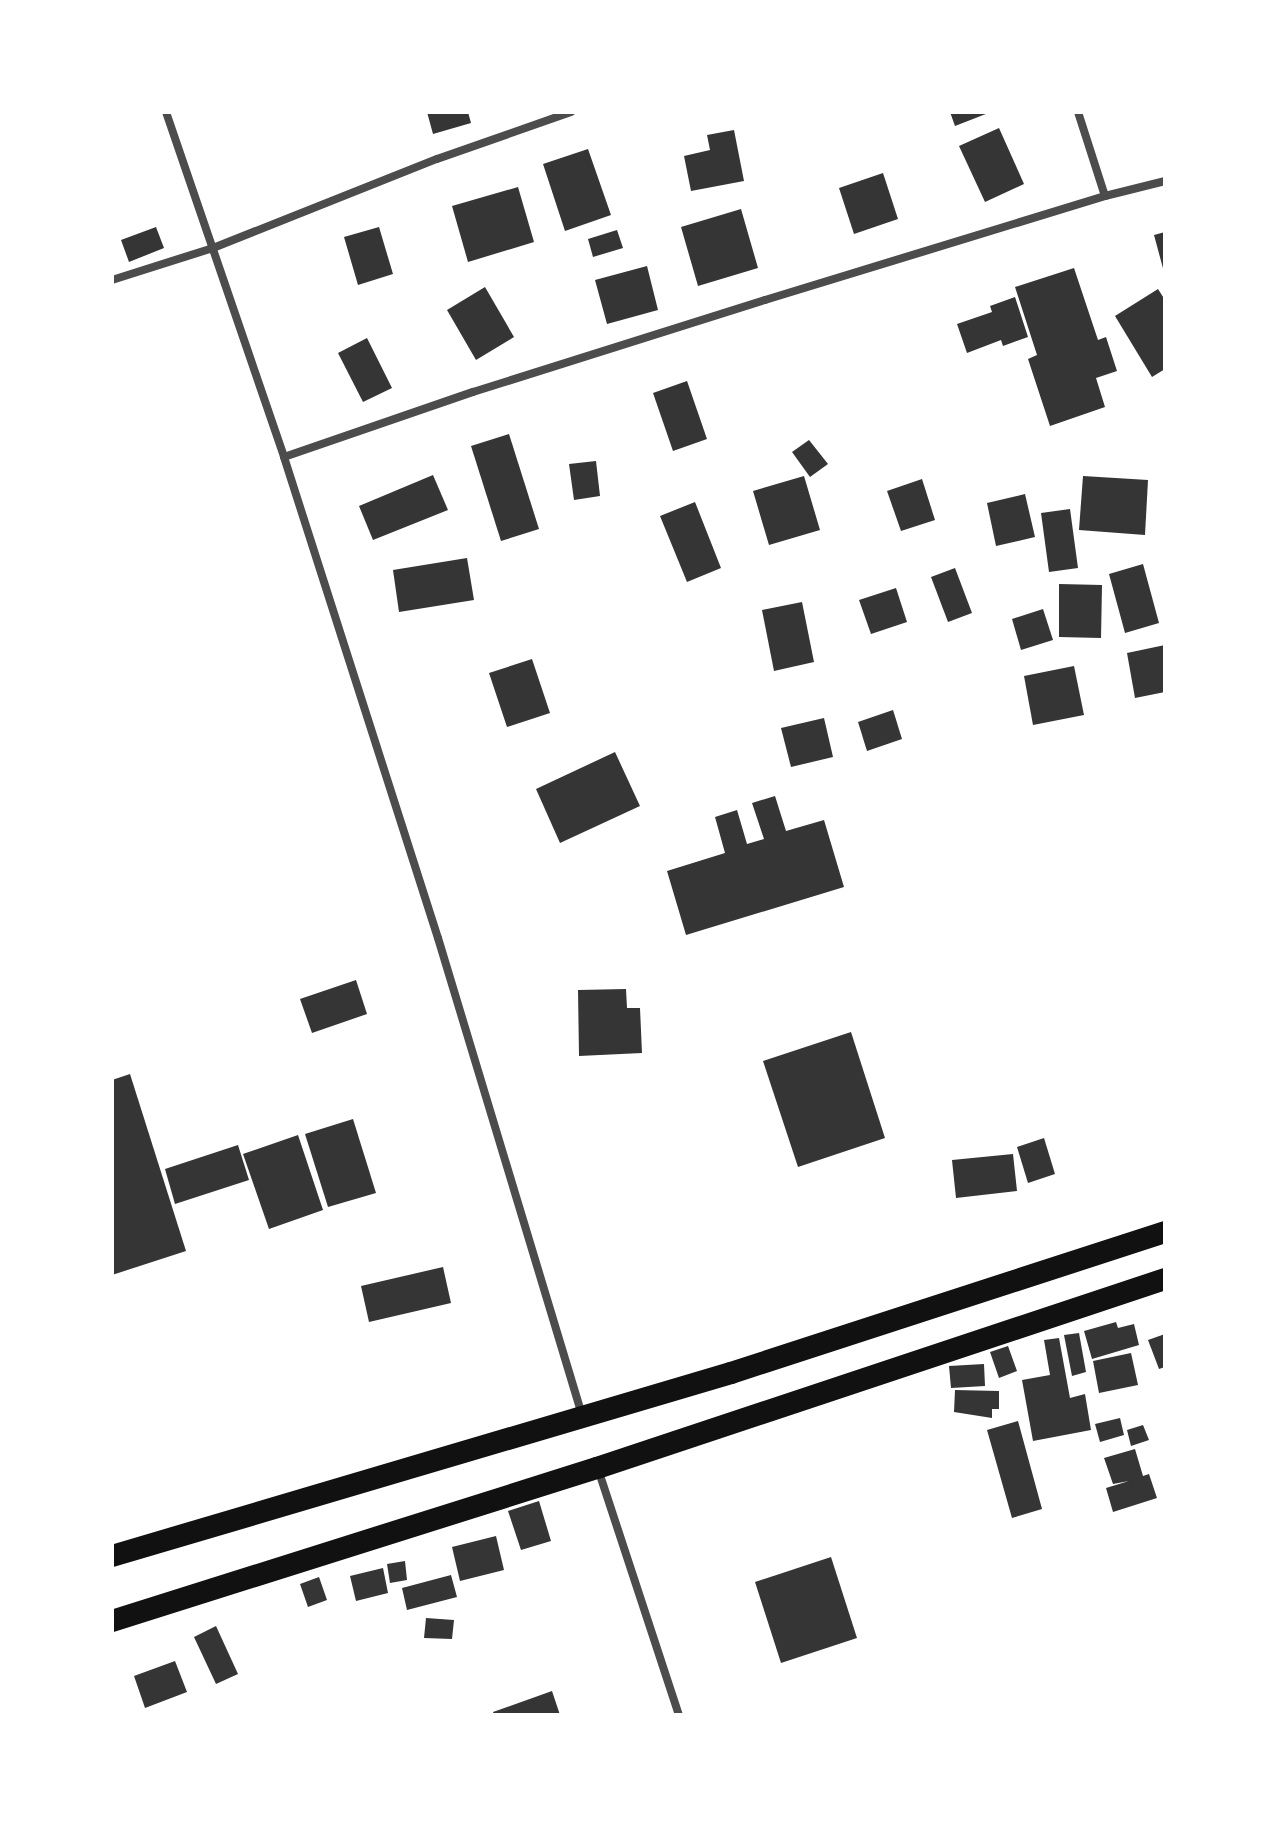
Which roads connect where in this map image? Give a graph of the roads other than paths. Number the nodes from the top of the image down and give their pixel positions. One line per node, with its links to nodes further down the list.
1 (166, 112): 6 (street)
2 (571, 112): 6 (street)
3 (1078, 112): 5 (street)
4 (1165, 181): 5 (street)
5 (1105, 196): 8 (street)
6 (213, 248): 7 (street); 8 (street)
7 (112, 280)
8 (284, 457): 11 (street)
9 (1165, 1232): 11 (highway)
10 (1165, 1279): 12 (highway)
11 (582, 1416): 13 (highway)
12 (597, 1468): 14 (highway); 15 (street)
13 (112, 1556)
14 (112, 1621)
15 (679, 1715)

